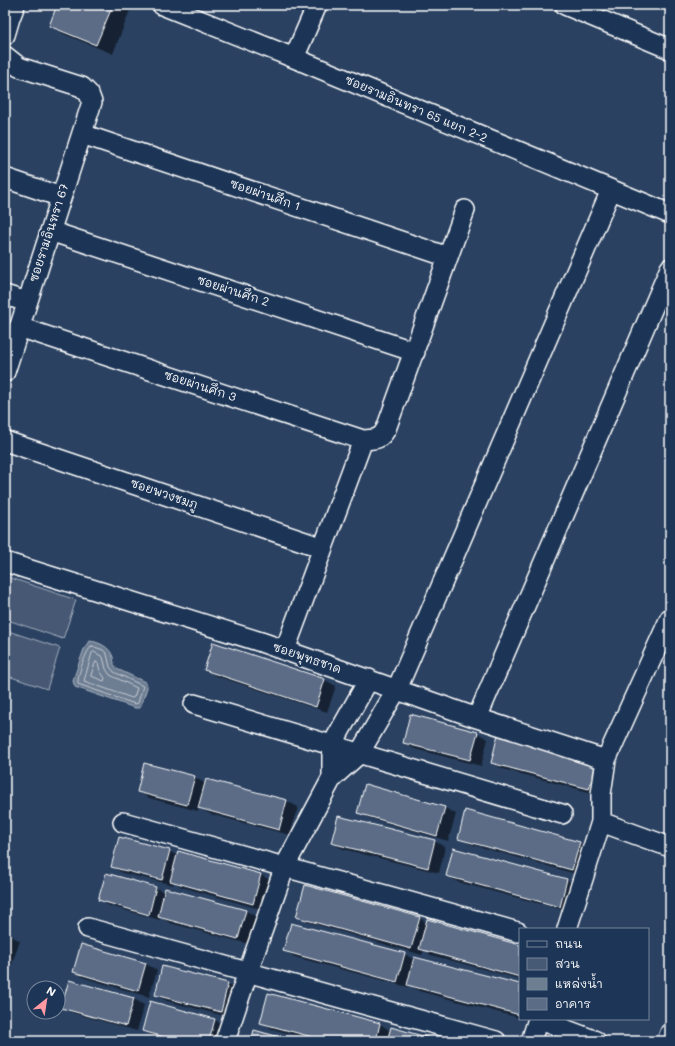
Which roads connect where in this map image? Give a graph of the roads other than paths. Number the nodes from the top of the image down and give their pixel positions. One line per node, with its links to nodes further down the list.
1 (162, 5): 6 (street, ซอยรามอินทรา 65 แยก 2-2)
2 (317, 5): 6 (street)
3 (565, 5): 4 (street)
4 (670, 49)
5 (5, 56): 7 (street, ซอยรามอินทรา 67)
6 (294, 58): 9 (street, ซอยรามอินทรา 65 แยก 2-2)
7 (82, 134): 10 (street, ซอยรามอินทรา 67); 14 (street, ซอยผ่านศึก 1)
8 (5, 178): 10 (street)
9 (611, 190): 12 (street, ซอยรามอินทรา 65 แยก 2-2); 28 (street)
10 (61, 197): 13 (street, ซอยรามอินทรา 67)
11 (465, 210): 14 (street)
12 (670, 214)
13 (50, 231): 17 (street, ซอยรามอินทรา 67); 19 (street, ซอยผ่านศึก 2)
14 (448, 257): 19 (street)
15 (670, 268): 30 (street)
16 (5, 295): 17 (street)
17 (27, 302): 18 (street, ซอยรามอินทรา 67)
18 (19, 327): 20 (street, ซอยรามอินทรา 67); 21 (street, ซอยผ่านศึก 3)
19 (415, 352): 21 (street)
20 (5, 372)
21 (363, 440): 23 (street)
22 (5, 441): 23 (street, ซอยพวงชมภู)
23 (323, 548): 26 (street)
24 (5, 562): 26 (street, ซอยพุทธชาด)
25 (670, 618): 33 (street)
26 (285, 650): 27 (street, ซอยพุทธชาด)
27 (369, 679): 28 (street, ซอยพุทธชาด); 31 (street)
28 (397, 689): 30 (street, ซอยพุทธชาด); 32 (street)
29 (194, 704): 31 (street)
30 (477, 718): 33 (street, ซอยพุทธชาด)
31 (332, 745): 32 (street); 34 (street)
32 (359, 754): 34 (street); 35 (street)
33 (606, 760): 37 (street)
34 (332, 778): 39 (street)
35 (562, 814)
36 (123, 822): 39 (street)
37 (601, 822): 38 (street); 41 (street)
38 (670, 847)
39 (285, 866): 42 (street); 43 (street)
40 (88, 928): 43 (street)
41 (567, 928)
42 (518, 932)
43 (248, 972): 47 (street); 48 (street)
44 (538, 1020): 49 (street)
45 (541, 1020): 50 (street)
46 (670, 1033): 51 (street)
47 (225, 1041)
48 (496, 1041)
49 (531, 1041)
50 (596, 1041)
51 (667, 1041)

